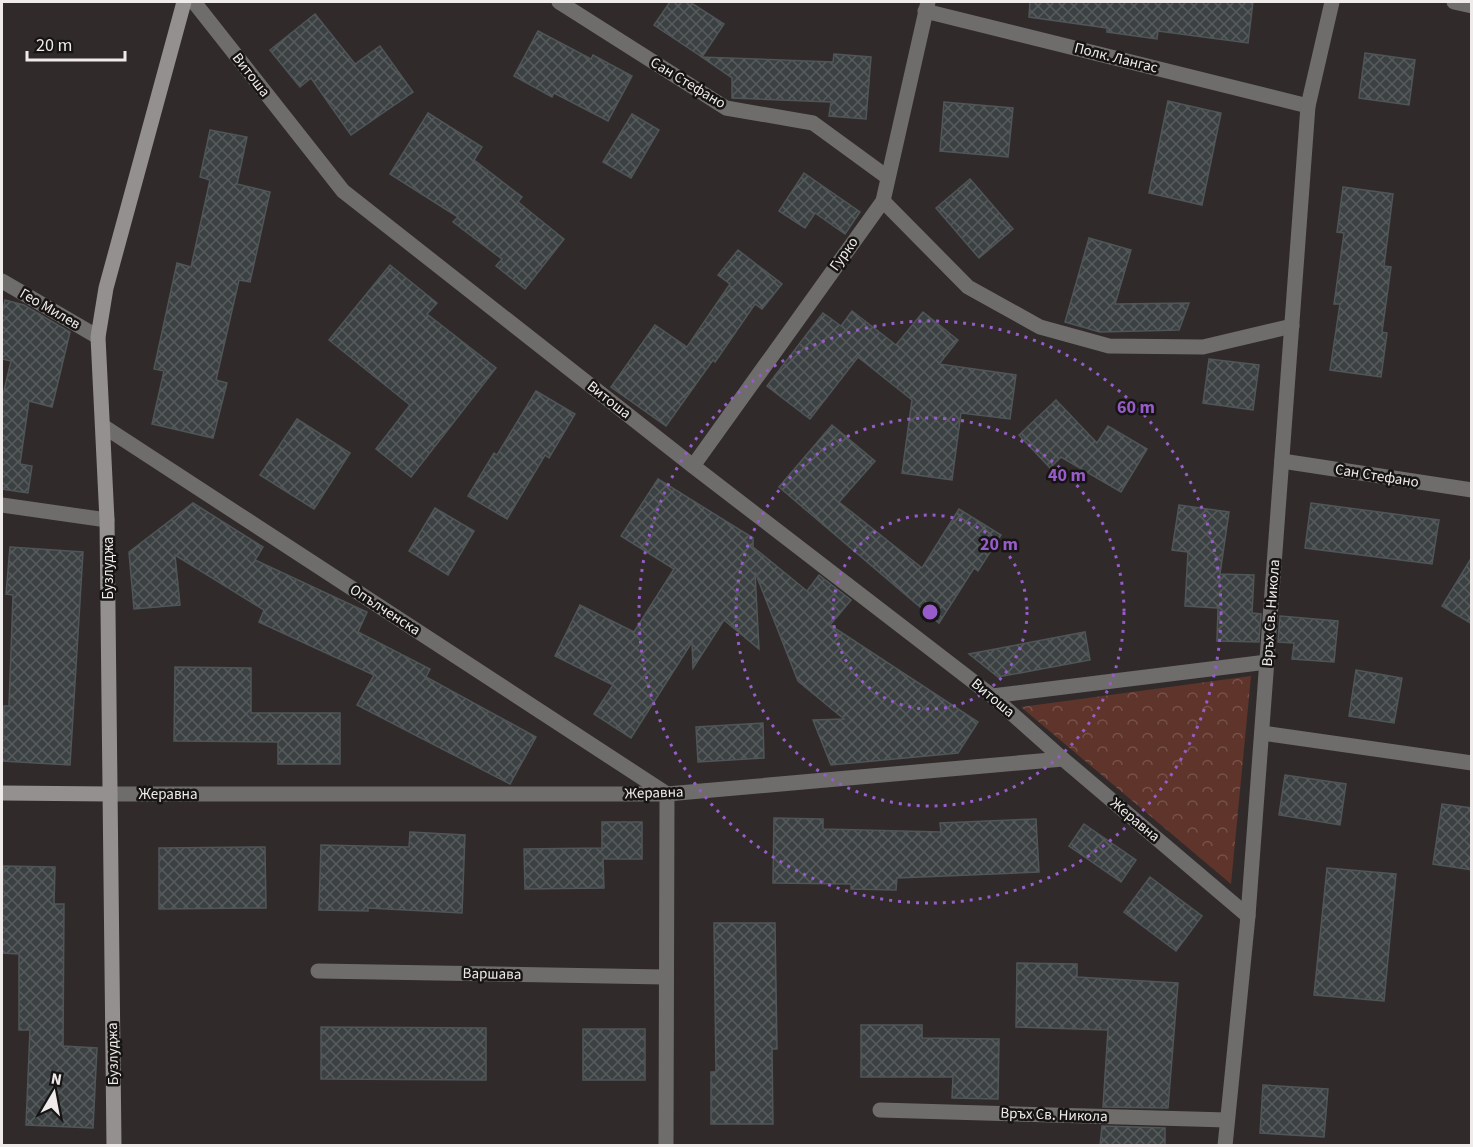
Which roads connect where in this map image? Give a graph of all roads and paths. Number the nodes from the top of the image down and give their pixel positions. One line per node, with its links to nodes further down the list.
1 (184, 2): 13 (street, Бузлуджа)
2 (194, 2): 16 (street, Витоша)
3 (559, 2): 9 (street, Сан Стефано)
4 (1332, 2): 8 (street, Връх Св. Никола)
5 (1454, 2): 7 (street)
6 (926, 6): 8 (street, Полк. Лангас); 9 (street, Гурко)
7 (1472, 6)
8 (1308, 106): 12 (street, Връх Св. Никола)
9 (887, 177): 10 (street, Гурко)
10 (883, 201): 12 (street); 16 (street, Гурко)
11 (2, 281): 13 (street, Гео Милев)
12 (1292, 326): 15 (street, Връх Св. Никола)
13 (98, 337): 14 (street, Бузлуджа)
14 (103, 426): 19 (street, Бузлуджа); 27 (street, Опълченска)
15 (1282, 461): 17 (street, Сан Стефано); 20 (street, Връх Св. Никола)
16 (693, 466): 21 (street, Витоша)
17 (1472, 490)
18 (2, 505): 19 (street)
19 (107, 520): 26 (street, Бузлуджа)
20 (1267, 662): 21 (street); 22 (street, Връх Св. Никола)
21 (992, 696): 23 (street, Витоша)
22 (1262, 734): 24 (street); 28 (street, Връх Св. Никола)
23 (1063, 759): 27 (street, Жеравна); 28 (street, Жеравна)
24 (1472, 763)
25 (2, 793): 26 (street, Жеравна)
26 (109, 794): 27 (street, Жеравна); 33 (street, Бузлуджа)
27 (667, 794): 30 (street)
28 (1248, 916): 32 (street, Връх Св. Никола)
29 (318, 971): 30 (street, Варшава)
30 (665, 977): 34 (street)
31 (880, 1110): 32 (street, Връх Св. Никола)
32 (1227, 1120): 35 (street, Връх Св. Никола)
33 (114, 1146)
34 (666, 1146)
35 (1225, 1146)

